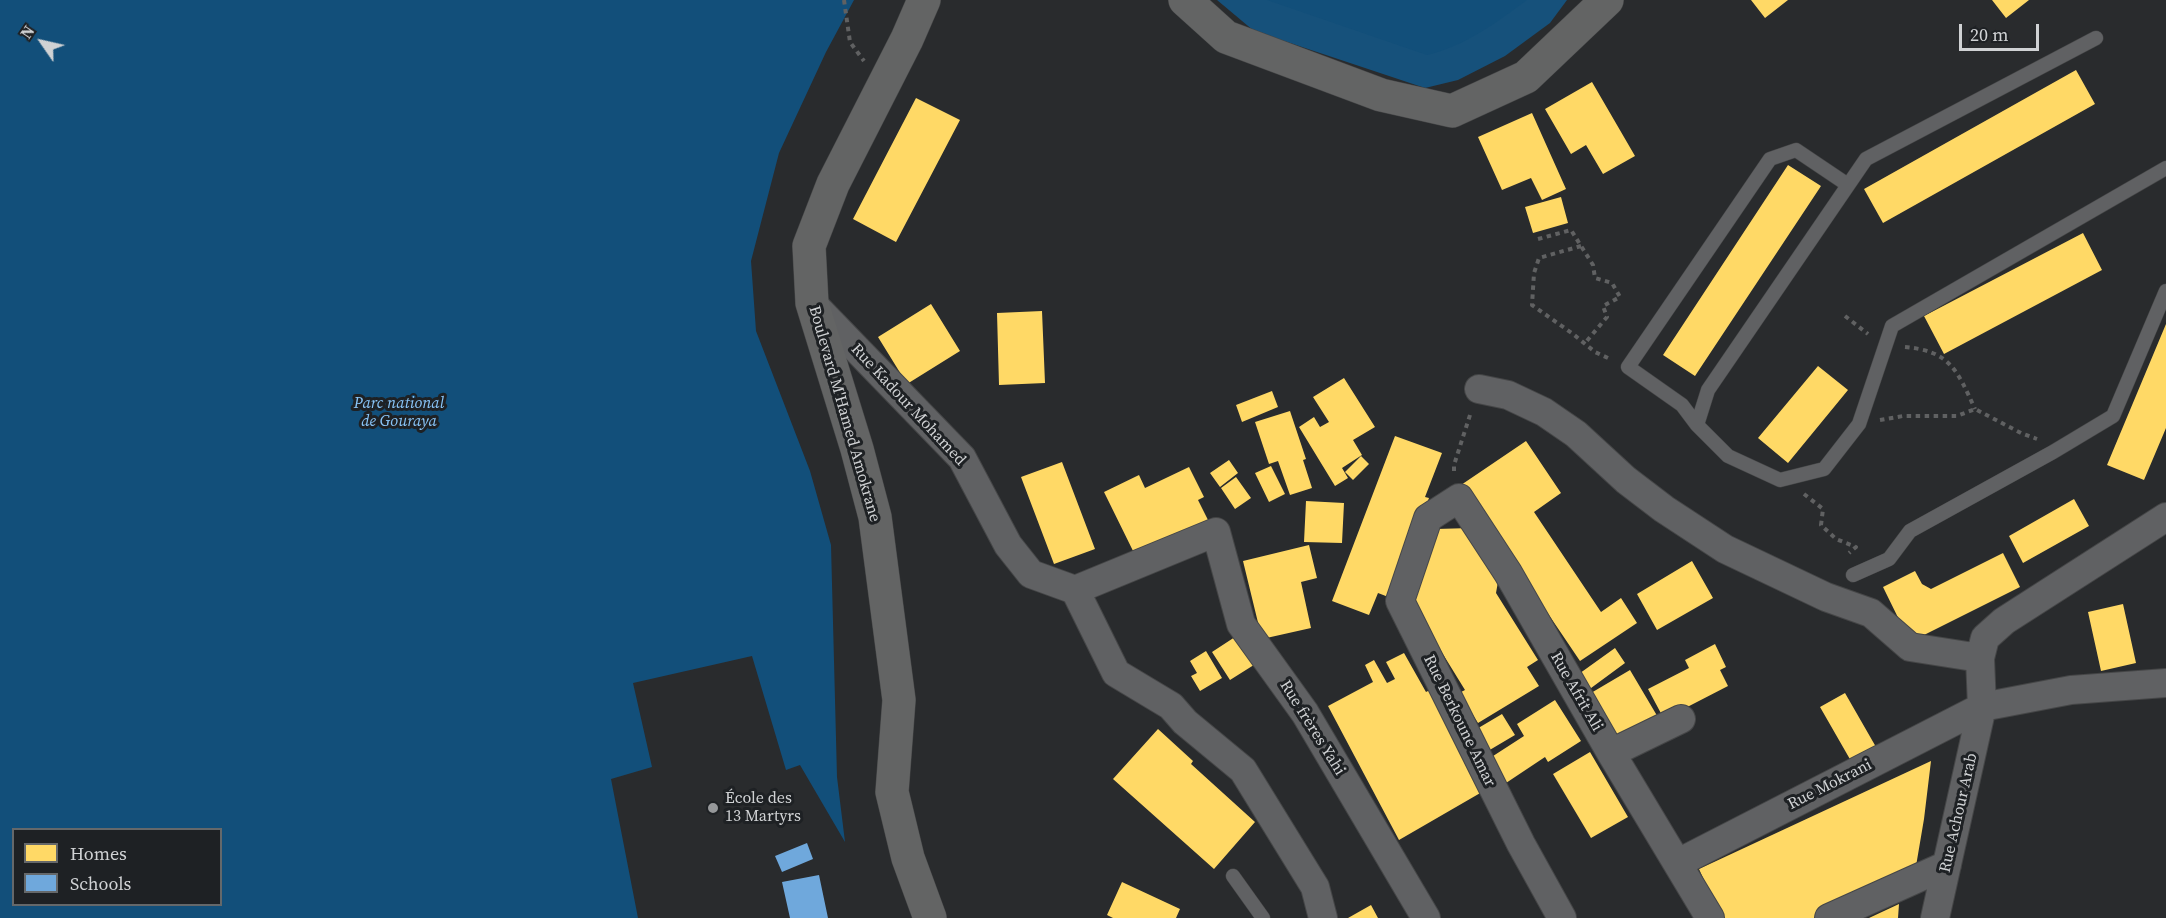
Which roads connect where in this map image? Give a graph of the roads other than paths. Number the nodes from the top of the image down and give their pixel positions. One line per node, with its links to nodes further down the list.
1 (924, 0): 8 (main road, Boulevard M'Hamed Amokrane)
2 (1185, 0): 3 (main road)
3 (1607, 0)
4 (2096, 38): 6 (lane)
5 (2166, 168): 10 (lane)
6 (1848, 185): 10 (lane); 10 (lane)
7 (2166, 291): 13 (lane)
8 (812, 303): 14 (street, Rue Kadour Mohamed); 23 (main road, Boulevard M'Hamed Amokrane)
9 (1479, 389): 15 (street)
10 (1697, 425)
11 (2166, 517): 15 (street)
12 (1428, 518): 19 (street, Rue Afrit Ali); 27 (street, Rue Berkoune Amar)
13 (1853, 575)
14 (1075, 590): 25 (street); 26 (street, Rue frères Yahi)
15 (1980, 658): 17 (street, Rue Achour Arab)
16 (2166, 683): 17 (street, Rue Mokrani)
17 (1982, 707): 20 (street, Rue Mokrani); 21 (street, Rue Achour Arab)
18 (1681, 719): 19 (street)
19 (1611, 753): 20 (street, Rue Afrit Ali)
20 (1678, 863): 28 (street, Rue Afrit Ali)
21 (1947, 865): 29 (street); 30 (street, Rue Achour Arab)
22 (1233, 876): 24 (lane)
23 (930, 918)
24 (1263, 918)
25 (1323, 918)
26 (1426, 918)
27 (1562, 918)
28 (1710, 918)
29 (1829, 918)
30 (1935, 918)

